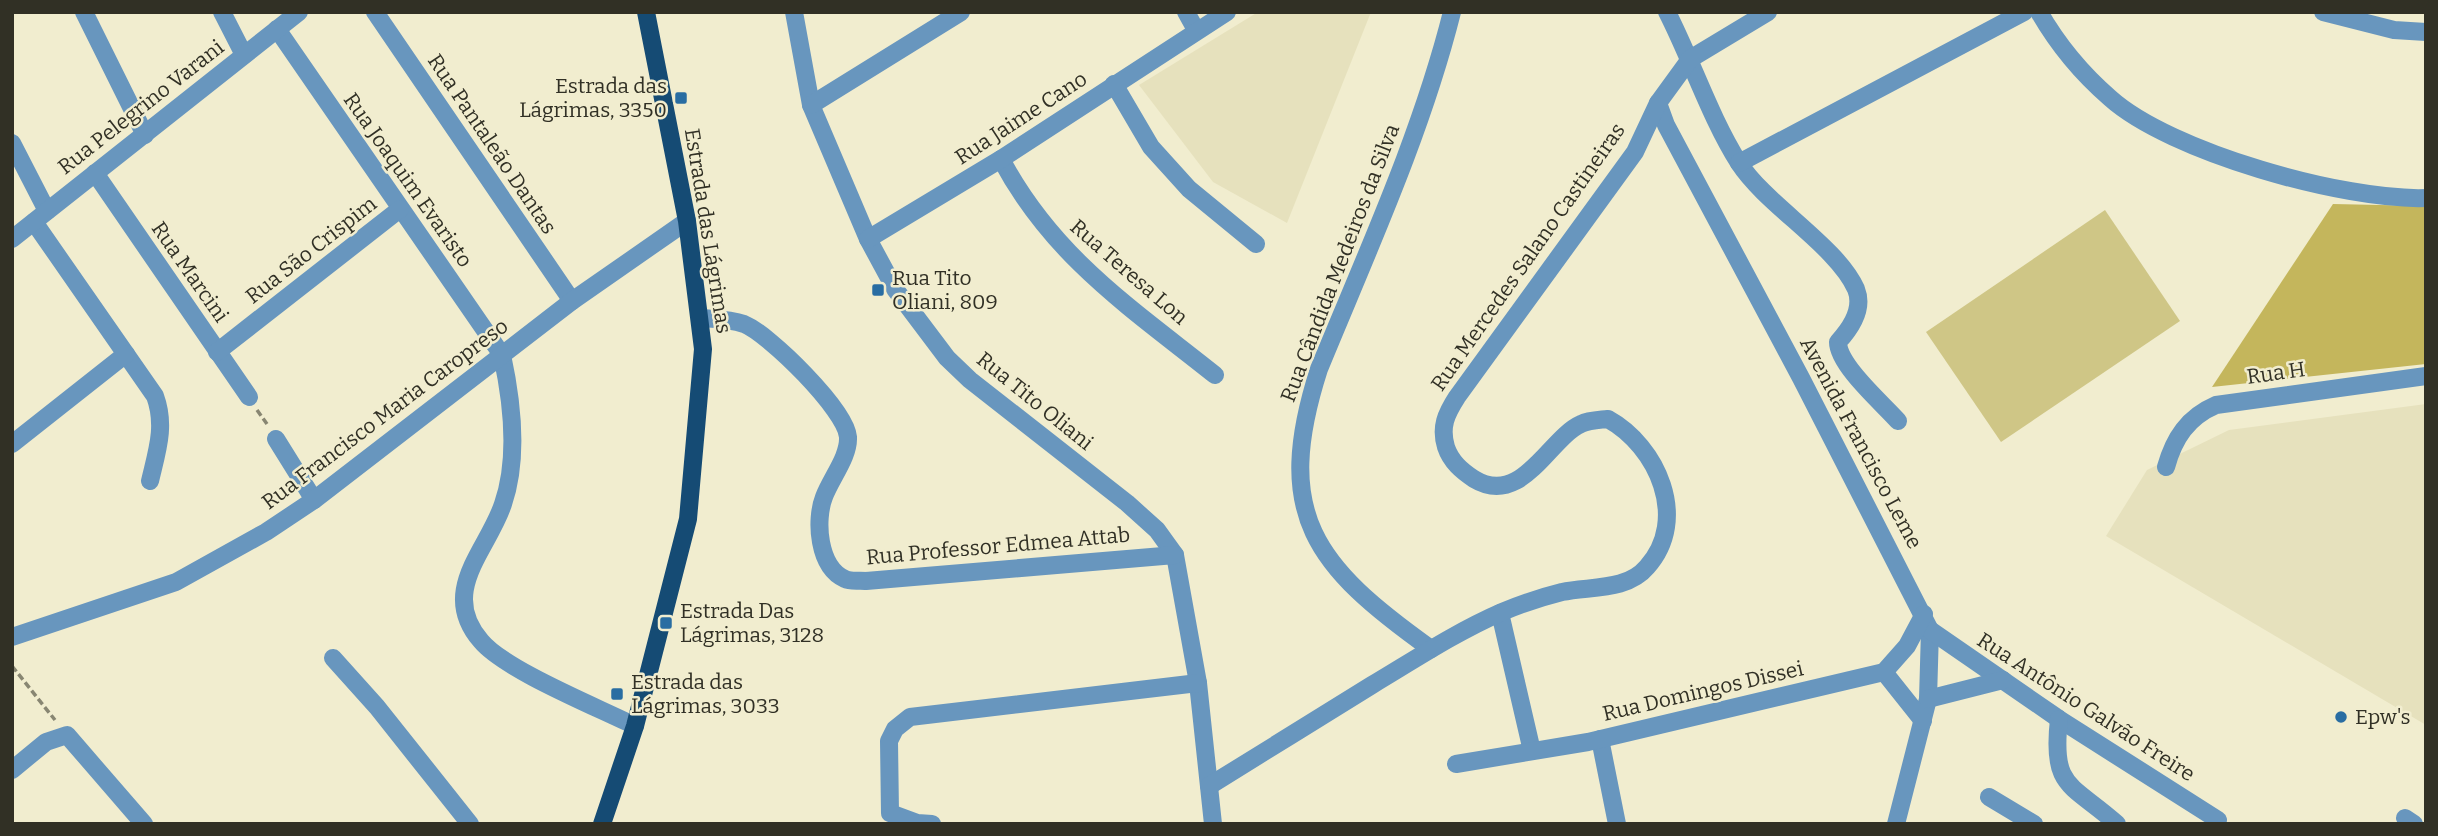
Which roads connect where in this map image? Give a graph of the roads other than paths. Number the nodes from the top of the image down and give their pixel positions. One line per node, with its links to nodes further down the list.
1 (84, 12): 24 (street)
2 (222, 12): 19 (street)
3 (299, 12): 16 (street, Rua Pelegrino Varani)
4 (375, 12): 36 (street, Rua Pantaleão Dantas)
5 (646, 12): 32 (main road, Estrada das Lágrimas)
6 (794, 12): 23 (street, Rua Tito Oliani)
7 (961, 12): 23 (street)
8 (1186, 12): 17 (street)
9 (1227, 12): 17 (street, Rua Jaime Cano)
10 (1452, 12): 54 (street, Rua Cândida Medeiros da Silva)
11 (1667, 12): 20 (street)
12 (1768, 12): 20 (street)
13 (2024, 12): 27 (street)
14 (2039, 12): 29 (street)
15 (2323, 12): 18 (street)
16 (277, 29): 19 (street, Rua Pelegrino Varani); 30 (street, Rua Joaquim Evaristo)
17 (1196, 30): 21 (street, Rua Jaime Cano)
18 (2426, 32)
19 (244, 55): 24 (street, Rua Pelegrino Varani)
20 (1690, 59): 22 (street); 27 (street)
21 (1114, 84): 26 (street, Rua Jaime Cano); 35 (street)
22 (1658, 103): 51 (street, Rua Mercedes Salano Castineiras); 52 (street, Avenida Francisco Leme)
23 (811, 105): 34 (street, Rua Tito Oliani)
24 (145, 135): 28 (street, Rua Pelegrino Varani)
25 (12, 143): 31 (street)
26 (1001, 159): 34 (street, Rua Jaime Cano); 41 (street, Rua Teresa Lon)
27 (1739, 163): 44 (street)
28 (95, 173): 31 (street, Rua Pelegrino Varani); 38 (street, Rua Marcini)
29 (2426, 198)
30 (400, 209): 38 (street, Rua São Crispim); 40 (street, Rua Joaquim Evaristo)
31 (40, 216): 33 (street, Rua Pelegrino Varani); 39 (street)
32 (687, 221): 36 (street, Rua Francisco Maria Caropreso); 37 (main road, Estrada das Lágrimas)
33 (12, 239)
34 (868, 239): 50 (street, Rua Tito Oliani)
35 (1256, 244)
36 (572, 301): 40 (street, Rua Francisco Maria Caropreso)
37 (701, 318): 50 (street, Rua Professor Edmea Attab); 62 (main road, Estrada das Lágrimas)
38 (217, 352): 43 (street, Rua Marcini)
39 (126, 354): 46 (street); 48 (street)
40 (502, 355): 49 (street, Rua Francisco Maria Caropreso); 62 (street)
41 (1215, 375)
42 (2426, 376): 47 (street, Rua H)
43 (249, 397)
44 (1898, 421)
45 (276, 439): 49 (street)
46 (12, 444)
47 (2166, 467)
48 (150, 481)
49 (314, 500): 53 (street, Rua Francisco Maria Caropreso)
50 (1175, 555): 58 (street, Rua Tito Oliani)
51 (1500, 612): 54 (street, Rua Mercedes Salano Castineiras); 64 (street)
52 (1927, 622): 56 (street); 57 (street, Rua Antônio Galvão Freire); 59 (street, Avenida Francisco Leme)
53 (12, 637)
54 (1431, 649): 67 (street, Rua Mercedes Salano Castineiras)
55 (333, 658): 72 (street)
56 (1884, 672): 61 (street); 63 (street, Rua Domingos Dissei)
57 (2003, 680): 59 (street); 60 (street, Rua Antônio Galvão Freire)
58 (1198, 683): 67 (street, Rua Tito Oliani); 69 (street)
59 (1928, 699): 61 (street, Avenida Francisco Leme)
60 (2059, 719): 70 (street, Rua Antônio Galvão Freire); 79 (street)
61 (1923, 722): 77 (street, Avenida Francisco Leme)
62 (635, 726): 73 (main road, Estrada das Lágrimas)
63 (1600, 739): 64 (street, Rua Domingos Dissei); 76 (street)
64 (1532, 751): 65 (street, Rua Domingos Dissei)
65 (1456, 764)
66 (12, 769): 71 (street)
67 (1209, 786): 75 (street, Rua Tito Oliani)
68 (1989, 797): 78 (street)
69 (884, 818): 74 (street)
70 (2218, 820)
71 (144, 824)
72 (470, 824)
73 (603, 824)
74 (932, 824)
75 (1213, 824)
76 (1618, 824)
77 (1896, 824)
78 (2034, 824)
79 (2118, 824)

